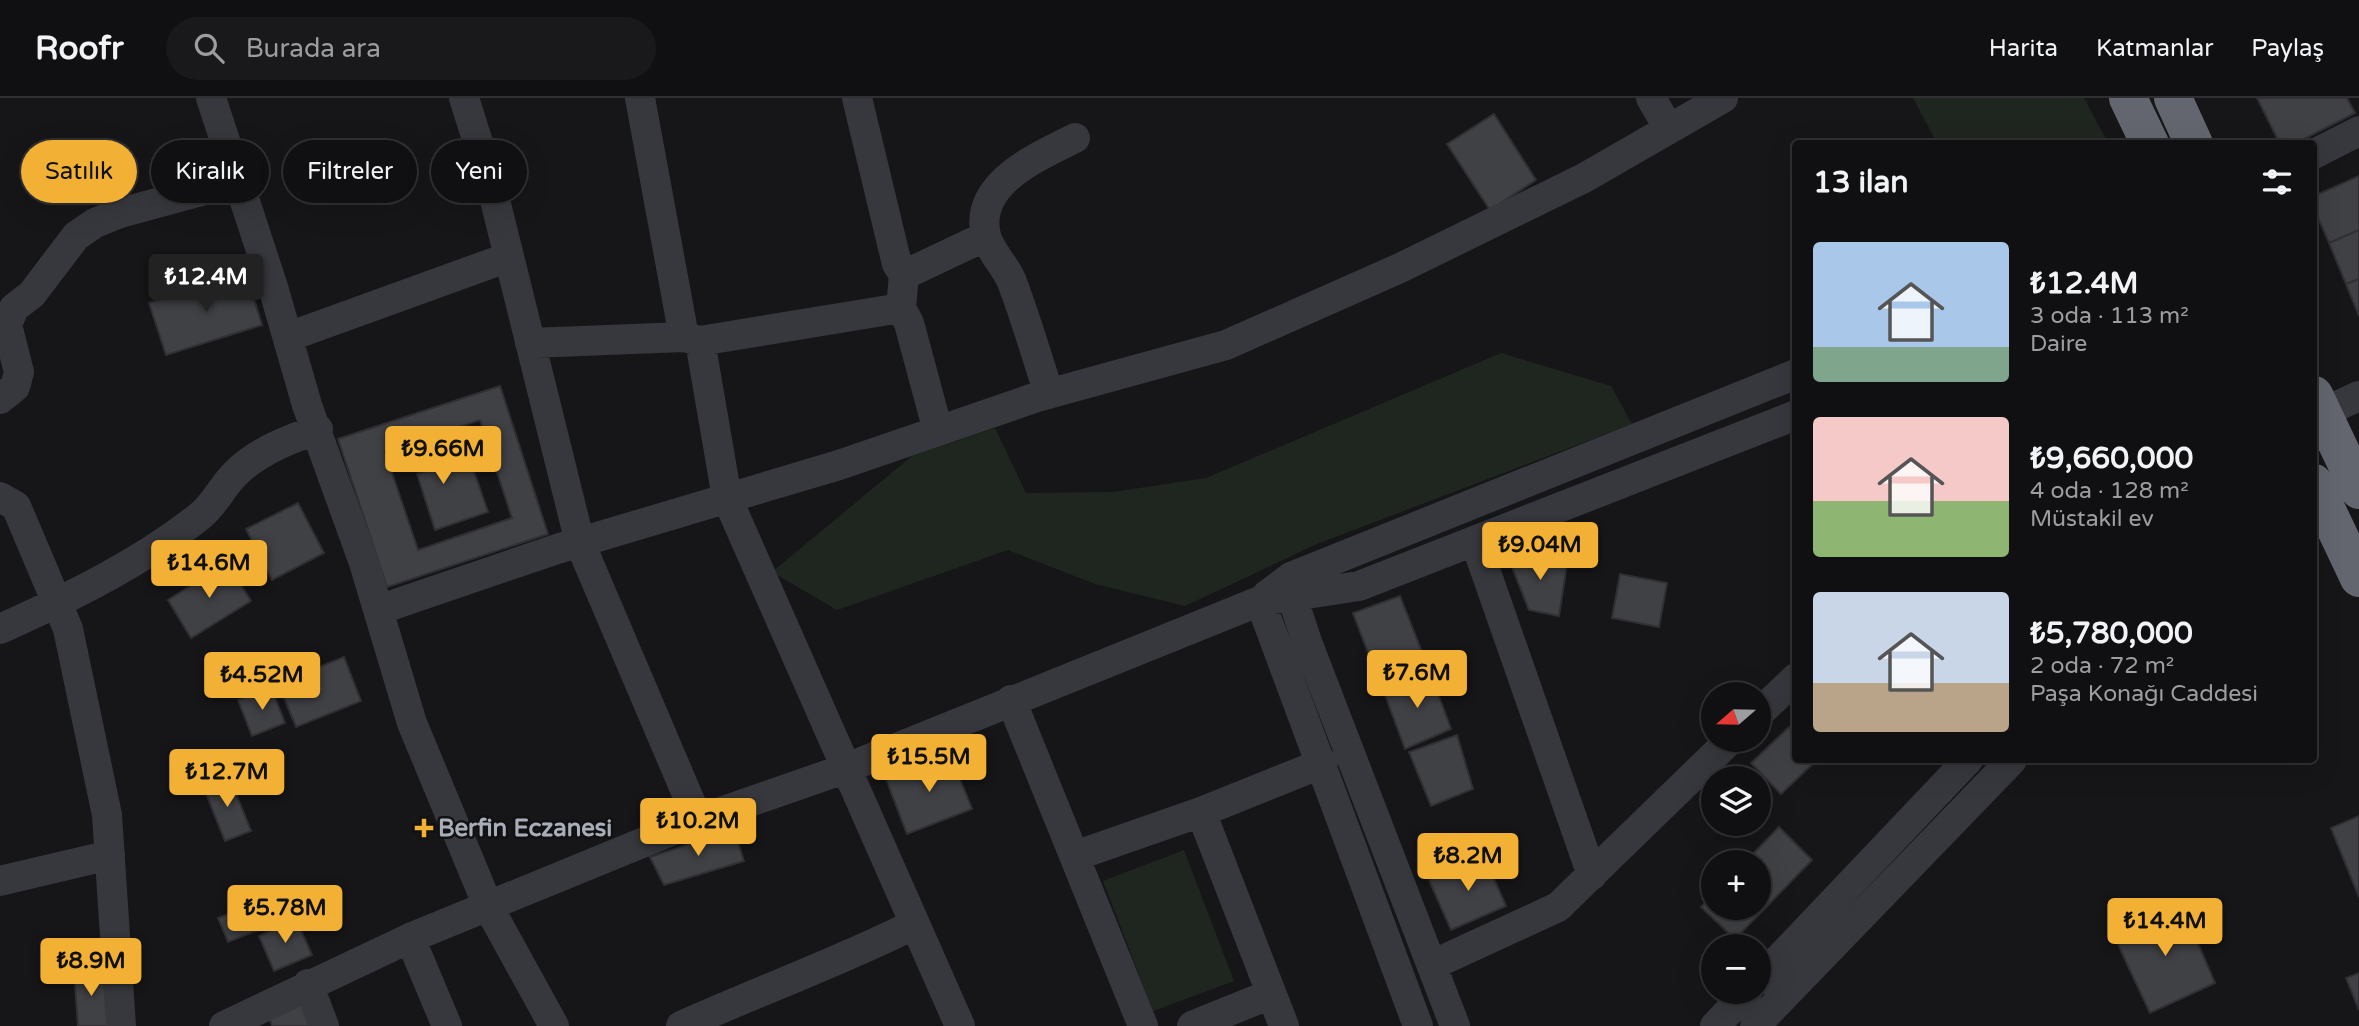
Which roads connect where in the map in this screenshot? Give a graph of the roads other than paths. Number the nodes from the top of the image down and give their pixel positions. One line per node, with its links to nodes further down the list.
1 (211, 98): 12 (street)
2 (464, 98): 19 (street)
3 (640, 98): 23 (street)
4 (857, 98): 20 (street)
5 (1650, 98): 9 (street)
6 (1723, 98): 9 (street)
7 (2128, 98): 13 (highway)
8 (2173, 98): 14 (highway)
9 (1669, 130): 26 (street)
10 (2359, 131): 15 (street)
11 (1075, 138): 18 (street)
12 (225, 140)
13 (2148, 140)
14 (2192, 140)
15 (2317, 152)
16 (157, 203): 28 (street)
17 (245, 203): 22 (street)
18 (986, 236): 20 (street); 26 (street)
19 (509, 257): 22 (street); 24 (street)
20 (904, 275): 21 (street)
21 (901, 308): 23 (street); 32 (street)
22 (288, 337): 31 (street)
23 (692, 339): 24 (street); 36 (street)
24 (530, 343): 38 (street)
25 (1792, 376): 40 (street)
26 (1049, 394): 32 (street)
27 (2359, 396): 29 (street)
28 (0, 399)
29 (2318, 404): 34 (highway)
30 (1792, 417): 37 (street)
31 (318, 429): 42 (street); 43 (street)
32 (938, 431): 36 (street)
33 (2317, 489): 39 (highway)
34 (2359, 490)
35 (0, 498): 42 (street)
36 (727, 498): 38 (street); 53 (street)
37 (1475, 541): 40 (street); 59 (street)
38 (579, 542): 43 (street); 56 (street)
39 (2359, 578)
40 (1291, 587): 41 (street); 64 (street)
41 (1260, 601): 46 (street); 49 (street)
42 (57, 603): 44 (street); 57 (street)
43 (378, 610): 61 (street)
44 (0, 629)
45 (1792, 682): 47 (street)
46 (1011, 700): 53 (street); 58 (street)
47 (1771, 702)
48 (1718, 752): 59 (street)
49 (1322, 762): 55 (street); 79 (street)
50 (1961, 763): 65 (street)
51 (1962, 763): 54 (street)
52 (2009, 763): 54 (street)
53 (847, 768): 56 (street); 62 (street)
54 (1979, 797): 82 (street)
55 (1201, 812): 58 (street); 67 (street)
56 (698, 820): 61 (street)
57 (110, 855): 60 (street); 69 (street)
58 (1075, 856): 76 (street)
59 (1592, 875): 64 (street)
60 (0, 881)
61 (488, 906): 63 (street); 73 (street)
62 (915, 924): 74 (street); 75 (street)
63 (410, 937): 66 (street); 72 (street)
64 (1432, 965): 80 (street)
65 (1771, 967)
66 (308, 984): 70 (street); 71 (street)
67 (1271, 994): 77 (street); 78 (street)
68 (1736, 1004): 81 (street)
69 (121, 1026)
70 (224, 1026)
71 (324, 1026)
72 (447, 1026)
73 (554, 1026)
74 (681, 1026)
75 (960, 1026)
76 (1143, 1026)
77 (1192, 1026)
78 (1284, 1026)
79 (1418, 1026)
80 (1455, 1026)
81 (1715, 1026)
82 (1755, 1026)

